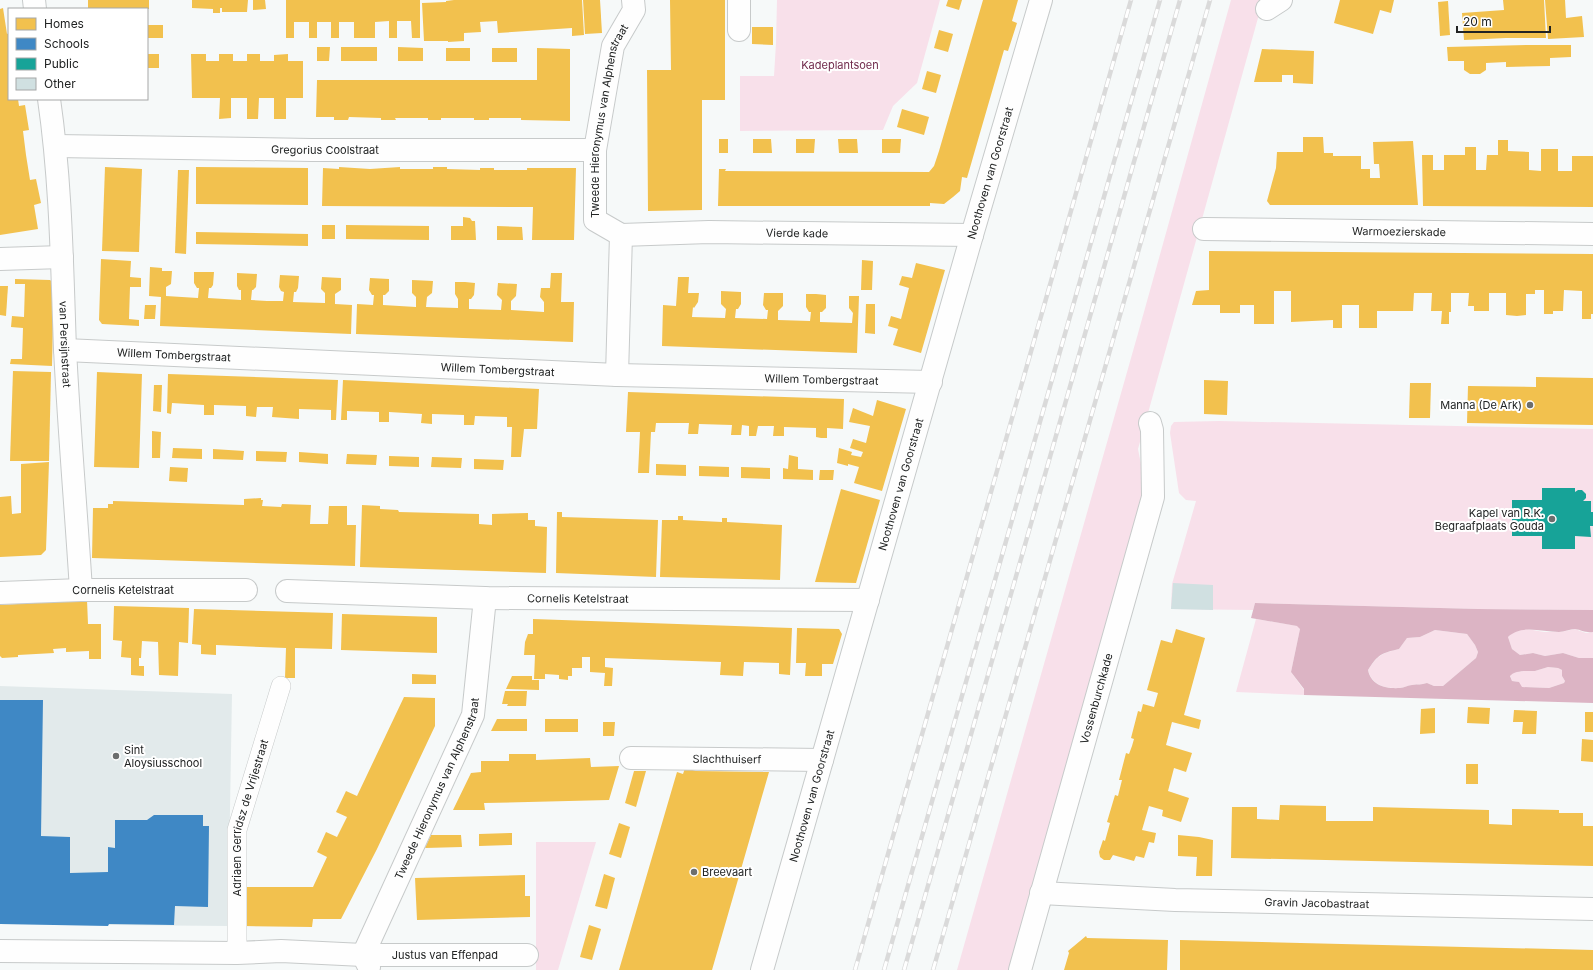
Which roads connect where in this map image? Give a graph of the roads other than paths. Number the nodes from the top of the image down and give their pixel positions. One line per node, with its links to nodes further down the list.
1 (633, 0): 7 (street, Tweede Hieronymus van Alphenstraat)
2 (739, 0): 4 (street)
3 (1041, 0): 9 (street, Noothoven van Goorstraat)
4 (739, 30)
5 (49, 100): 6 (street, van Persijnstraat)
6 (56, 146): 7 (street, Gregorius Coolstraat); 12 (street, van Persijnstraat)
7 (595, 150): 11 (street, Tweede Hieronymus van Alphenstraat)
8 (1204, 229): 10 (street, Warmoezierskade)
9 (972, 234): 11 (street, Vierde kade); 16 (street, Noothoven van Goorstraat)
10 (1593, 234)
11 (621, 235): 15 (street)
12 (62, 257): 13 (street); 14 (street, van Persijnstraat)
13 (0, 259)
14 (65, 350): 15 (street, Willem Tombergstraat); 18 (street, van Persijnstraat)
15 (618, 375): 16 (street, Willem Tombergstraat)
16 (931, 382): 23 (street, Noothoven van Goorstraat)
17 (1150, 424): 27 (street, Vossenburchkade)
18 (81, 590): 19 (street, Cornelis Ketelstraat); 21 (street, Cornelis Ketelstraat)
19 (246, 590)
20 (287, 591): 22 (street, Cornelis Ketelstraat)
21 (0, 593)
22 (485, 598): 23 (street, Cornelis Ketelstraat); 32 (street, Tweede Hieronymus van Alphenstraat)
23 (868, 600): 26 (street, Noothoven van Goorstraat)
24 (281, 686): 30 (lane, Adriaen Gerridsz de Vrijestraat)
25 (631, 758): 26 (street, Slachthuiserf)
26 (822, 760): 33 (street, Noothoven van Goorstraat)
27 (1041, 893): 28 (street, Gravin Jacobastraat); 34 (street, Vossenburchkade)
28 (1593, 909)
29 (0, 951): 30 (street)
30 (237, 953): 32 (street)
31 (527, 955): 32 (street, Justus van Effenpad)
32 (367, 962)
33 (762, 970)
34 (1020, 970)

